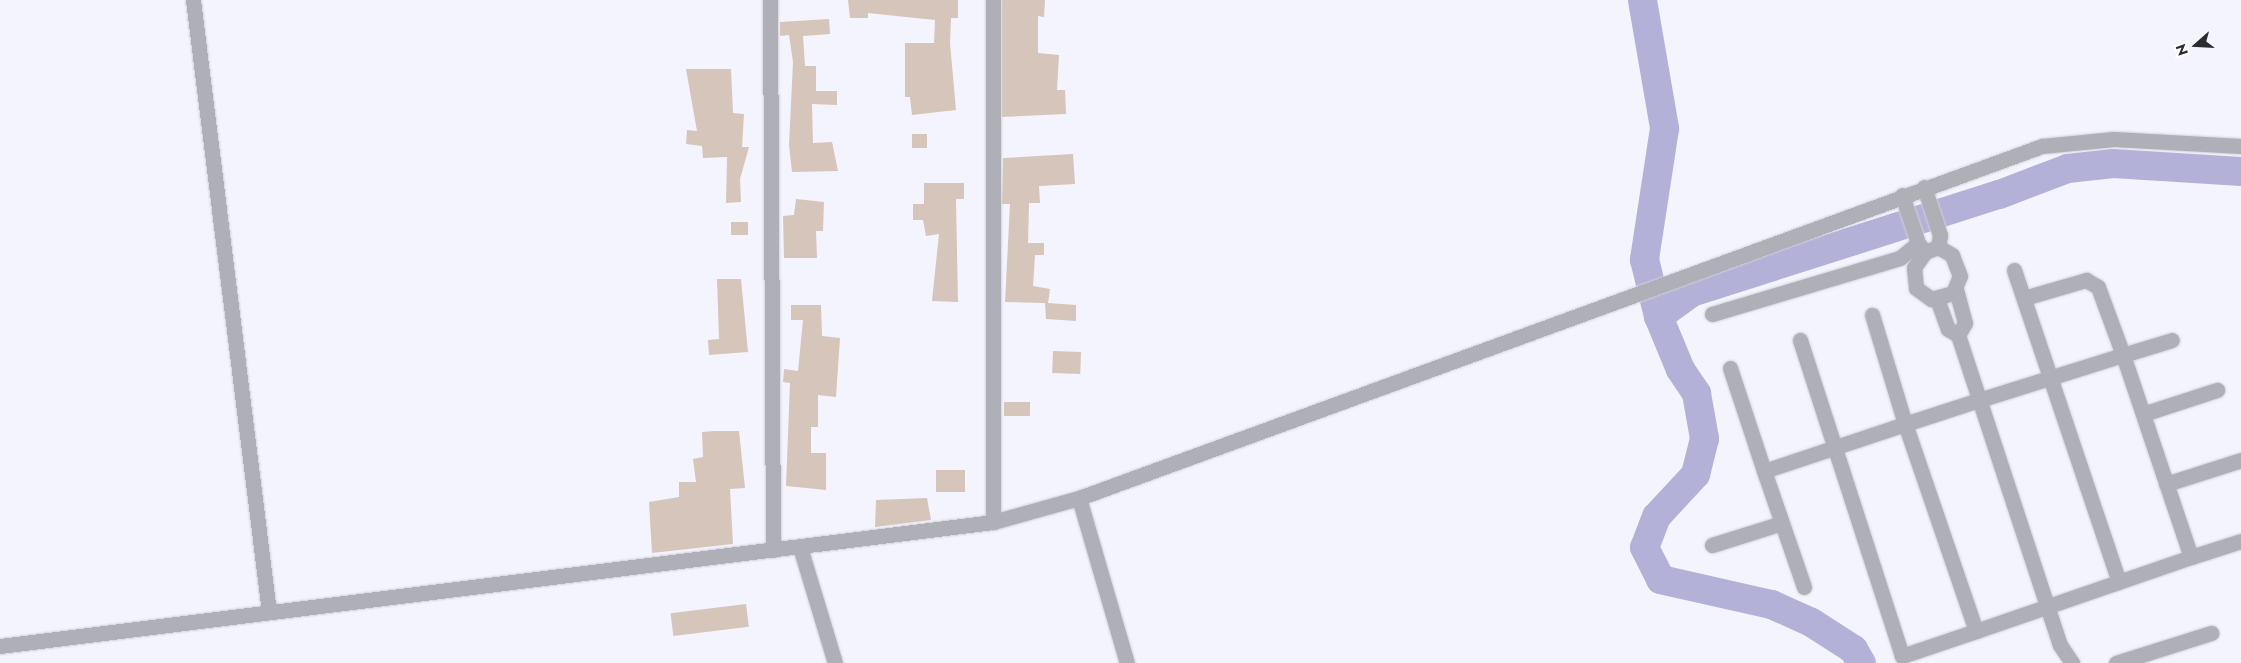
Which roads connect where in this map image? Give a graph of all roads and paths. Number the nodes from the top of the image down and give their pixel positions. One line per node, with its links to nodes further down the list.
1 (193, 0): 39 (street)
2 (770, 0): 34 (street)
3 (993, 0): 29 (street)
4 (2241, 146): 5 (street)
5 (1924, 187): 6 (street); 7 (street)
6 (1902, 195): 7 (street); 28 (street)
7 (1927, 247): 9 (street); 11 (street); 12 (street)
8 (2014, 270): 10 (street)
9 (1956, 289): 11 (street); 14 (street)
10 (2024, 298): 17 (street); 19 (street)
11 (1936, 299): 14 (street)
12 (1712, 314)
13 (1872, 315): 23 (street)
14 (1958, 335): 21 (street)
15 (1800, 340): 24 (street)
16 (2172, 340): 17 (street)
17 (2123, 355): 19 (street); 22 (street)
18 (1730, 368): 26 (street)
19 (2052, 377): 21 (street); 36 (street)
20 (2217, 390): 22 (street)
21 (1979, 400): 23 (street); 38 (street)
22 (2143, 414): 27 (street)
23 (1905, 424): 24 (street); 40 (street)
24 (1837, 447): 26 (street); 40 (street)
25 (2241, 460): 27 (street)
26 (1764, 471): 30 (street)
27 (2166, 484): 35 (street)
28 (1079, 498): 29 (street); 44 (street)
29 (993, 522): 33 (street)
30 (1782, 524): 32 (street); 37 (street)
31 (2241, 541): 35 (street)
32 (1712, 546)
33 (800, 547): 34 (street); 43 (street)
34 (773, 550): 39 (street)
35 (2190, 557): 36 (street)
36 (2119, 582): 38 (street)
37 (1804, 587)
38 (2047, 606): 40 (street); 45 (street)
39 (269, 612): 42 (street)
40 (1976, 631)
41 (2211, 633): 46 (street)
42 (0, 646)
43 (834, 663)
44 (1127, 663)
45 (2072, 663)
46 (2116, 663)

